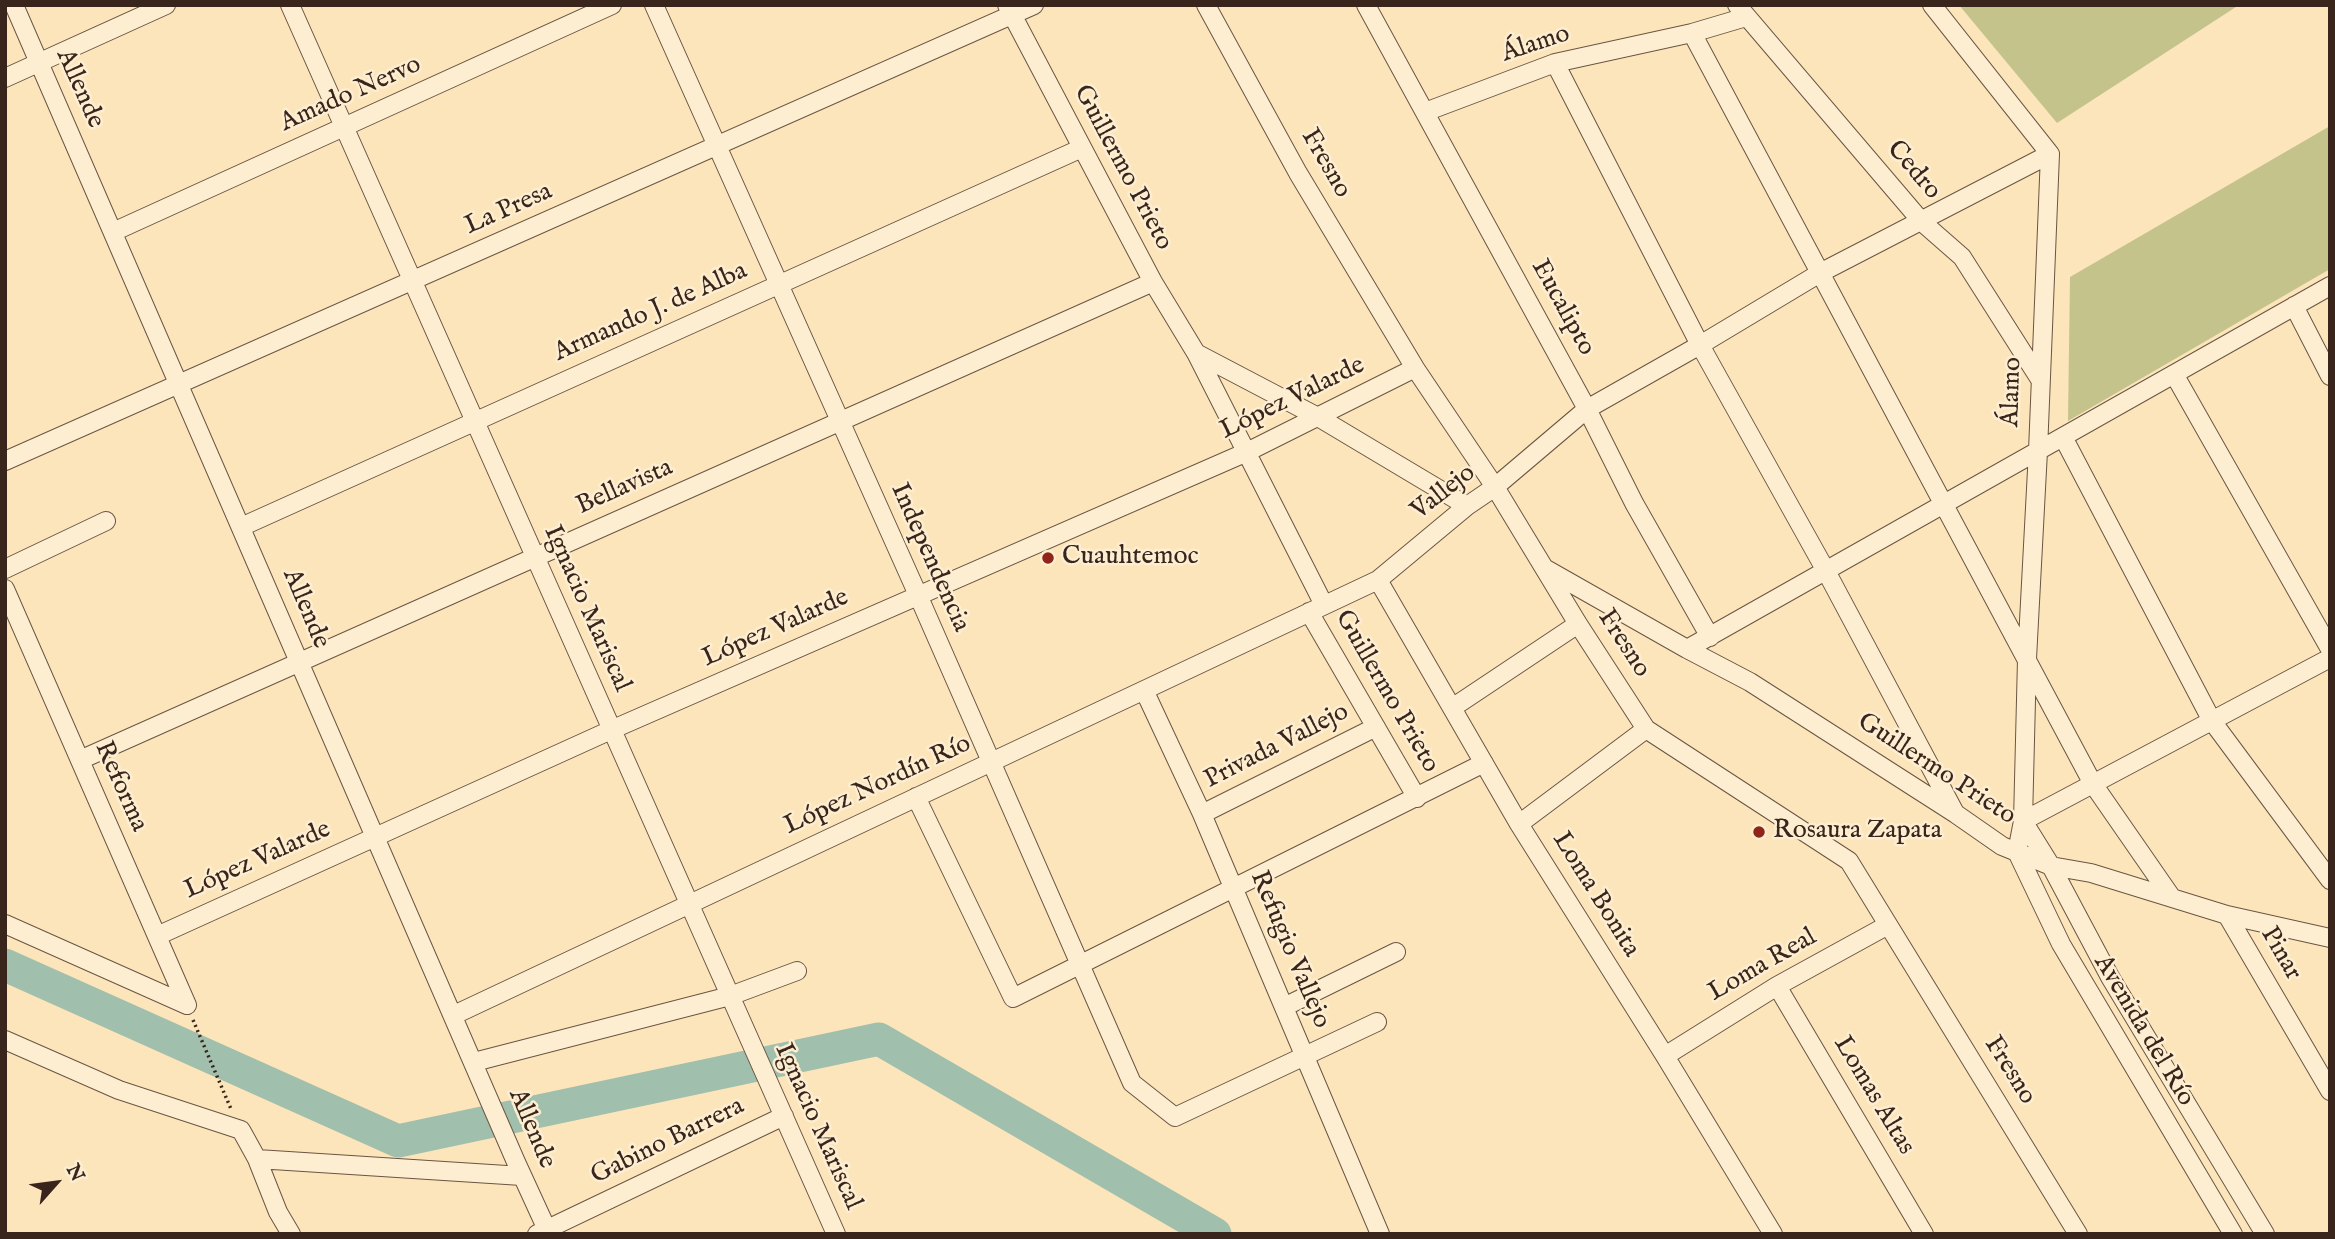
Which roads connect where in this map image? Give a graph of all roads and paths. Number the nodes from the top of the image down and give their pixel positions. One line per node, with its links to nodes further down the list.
1 (14, 5): 13 (street, Allende)
2 (166, 5): 13 (street)
3 (290, 5): 17 (street, Ignacio Mariscal)
4 (612, 5): 17 (street, Amado Nervo)
5 (654, 5): 18 (street, Independencia)
6 (1034, 5): 10 (street, La Presa)
7 (1206, 5): 31 (street, Fresno)
8 (1366, 5): 16 (street, Eucalipto)
9 (1932, 5): 20 (street)
10 (1009, 11): 18 (street, La Presa); 19 (street, Guillermo Prieto)
11 (1742, 11): 12 (street, Álamo); 21 (street, Cedro)
12 (1692, 33): 14 (street, Álamo); 23 (street)
13 (39, 62): 15 (street); 22 (street, Allende)
14 (1555, 63): 16 (street, Álamo); 29 (street)
15 (5, 78)
16 (1425, 112): 36 (street, Eucalipto)
17 (344, 127): 22 (street, Amado Nervo); 24 (street, Ignacio Mariscal)
18 (717, 146): 24 (street, La Presa); 26 (street, Independencia)
19 (1082, 148): 25 (street, Guillermo Prieto); 26 (street, Armando J. de Alba)
20 (2050, 154): 21 (street, Vallejo); 34 (street, Álamo)
21 (1922, 222): 23 (street, Vallejo); 34 (street, Cedro)
22 (113, 232): 35 (street, Allende)
23 (1820, 273): 29 (street, Vallejo); 45 (street)
24 (412, 282): 35 (street, La Presa); 38 (street, Ignacio Mariscal)
25 (1153, 282): 30 (street, Guillermo Prieto); 39 (street, Bellavista)
26 (778, 285): 38 (street, Armando J. de Alba); 39 (street, Independencia)
27 (2330, 286): 28 (street)
28 (2294, 306): 32 (street); 33 (street)
29 (1700, 345): 36 (street, Vallejo); 52 (street)
30 (1196, 353): 37 (street); 42 (street, Guillermo Prieto)
31 (1415, 368): 37 (street, López Valarde); 44 (street, Fresno)
32 (2174, 374): 40 (street); 60 (street)
33 (2330, 376)
34 (2039, 379): 41 (street, Álamo)
35 (179, 385): 43 (street, La Presa); 48 (street, Allende)
36 (1587, 410): 44 (street, Vallejo); 58 (street, Eucalipto)
37 (1318, 417): 42 (street, López Valarde); 46 (street)
38 (474, 422): 48 (street, Armando J. de Alba); 49 (street, Ignacio Mariscal)
39 (839, 422): 49 (street, Bellavista); 55 (street, Independencia)
40 (2063, 437): 41 (street); 66 (street)
41 (2038, 451): 45 (street); 62 (street, Álamo)
42 (1247, 452): 55 (street, López Valarde); 56 (street, Guillermo Prieto)
43 (5, 461)
44 (1495, 487): 46 (street, Vallejo); 51 (street, Fresno)
45 (1943, 504): 52 (street); 62 (street)
46 (1467, 506): 53 (street, Vallejo)
47 (106, 521): 50 (street)
48 (241, 527): 63 (street, Allende)
49 (534, 558): 63 (street, Bellavista); 69 (street, Ignacio Mariscal)
50 (5, 569)
51 (1546, 569): 57 (street, Fresno); 59 (street, Guillermo Prieto)
52 (1826, 571): 58 (street); 77 (street)
53 (1378, 580): 56 (street, Vallejo); 65 (street, Loma Bonita)
54 (5, 589): 70 (street, Reforma)
55 (918, 595): 69 (street, López Valarde); 71 (street, Independencia)
56 (1317, 609): 64 (street, López Nordín Río); 67 (street, Guillermo Prieto)
57 (1578, 624): 65 (street); 68 (street, Fresno)
58 (1710, 636): 59 (street)
59 (1687, 649): 77 (street, Guillermo Prieto)
60 (2330, 649)
61 (2330, 658): 66 (street)
62 (2027, 659): 73 (street); 78 (street, Álamo)
63 (300, 662): 70 (street, Bellavista); 80 (street, Allende)
64 (1144, 690): 71 (street, López Nordín Río); 76 (street, Refugio Vallejo)
65 (1452, 708): 72 (street, Loma Bonita)
66 (2212, 721): 73 (street); 83 (street)
67 (1376, 727): 75 (street, Guillermo Prieto); 76 (street, Privada Vallejo)
68 (1646, 729): 79 (street); 89 (street, Fresno)
69 (611, 730): 80 (street, López Valarde); 86 (street, Ignacio Mariscal)
70 (80, 760): 90 (street, Reforma)
71 (990, 762): 74 (street, López Nordín Río); 93 (street, Independencia)
72 (1484, 763): 75 (street); 79 (street, Loma Bonita)
73 (2093, 784): 78 (street); 85 (street)
74 (916, 797): 86 (street, López Nordín Río); 93 (street)
75 (1417, 798): 84 (street)
76 (1202, 814): 84 (street, Refugio Vallejo)
77 (1956, 814): 81 (street, Guillermo Prieto)
78 (2023, 821): 81 (street, Álamo); 82 (street)
79 (1519, 824): 103 (street, Loma Bonita)
80 (376, 837): 90 (street, López Valarde); 98 (street, Allende)
81 (2017, 852): 82 (street, Guillermo Prieto); 117 (street, Avenida del Río)
82 (2051, 866): 85 (street, Guillermo Prieto); 118 (street, Avenida del Río)
83 (2330, 880)
84 (1235, 889): 93 (street); 97 (street, Refugio Vallejo)
85 (2172, 898): 87 (street, Guillermo Prieto)
86 (689, 904): 96 (street, Ignacio Mariscal); 98 (street, López Nordín Río)
87 (2227, 915): 91 (street, Guillermo Prieto); 105 (street, Pinar)
88 (5, 924): 90 (street, Reforma)
89 (1888, 925): 95 (street, Loma Real); 116 (street, Fresno)
90 (157, 936)
91 (2330, 938)
92 (1395, 952): 97 (street)
93 (1081, 964): 102 (street, Independencia)
94 (797, 971): 96 (street)
95 (1777, 986): 103 (street, Loma Real); 115 (street, Lomas Altas)
96 (733, 1002): 104 (street); 106 (street, Ignacio Mariscal)
97 (1284, 1007): 102 (street, Refugio Vallejo)
98 (454, 1015): 104 (street, Allende)
99 (1377, 1022): 102 (street)
100 (194, 1025): 107 (path)
101 (5, 1040): 107 (street)
102 (1306, 1055): 113 (street, Refugio Vallejo)
103 (1665, 1056): 114 (street, Loma Bonita)
104 (477, 1068): 109 (street, Allende)
105 (2330, 1091)
106 (780, 1108): 110 (street, Gabino Barrera); 112 (street, Ignacio Mariscal)
107 (238, 1124): 108 (street)
108 (257, 1159): 109 (street); 111 (street)
109 (519, 1169): 110 (street, Allende)
110 (544, 1232)
111 (291, 1234)
112 (836, 1234)
113 (1380, 1234)
114 (1773, 1234)
115 (1924, 1234)
116 (2078, 1234)
117 (2232, 1234)
118 (2265, 1234)

